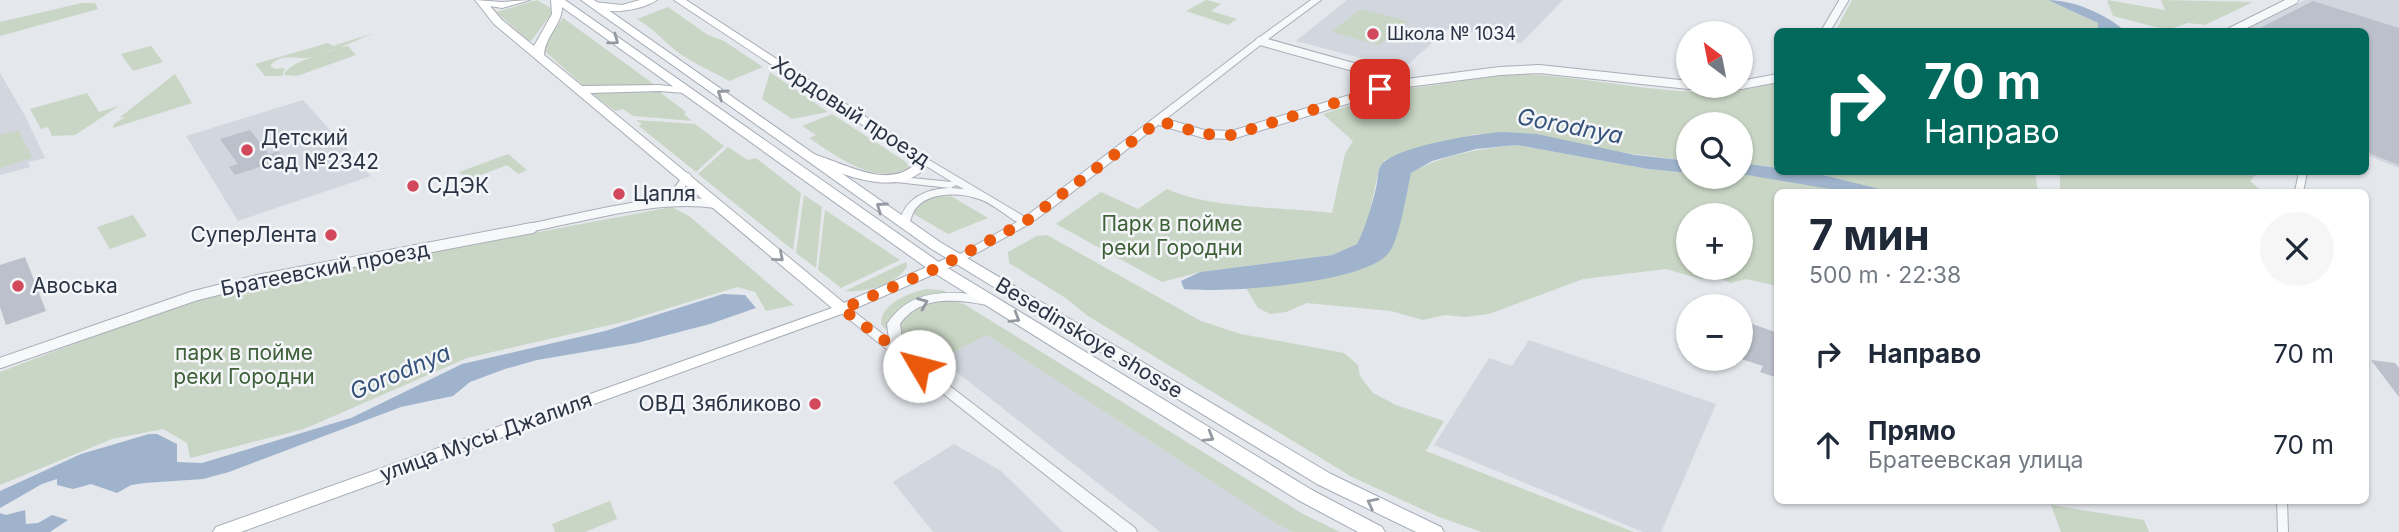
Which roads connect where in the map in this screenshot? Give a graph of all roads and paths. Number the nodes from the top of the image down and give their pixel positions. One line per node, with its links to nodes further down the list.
1 (480, 0): 2 (main road); 13 (main road)
2 (525, 0)
3 (557, 0): 13 (main road); 19 (main road, Besedinskoye shosse, one-way to 19)
4 (652, 0): 9 (main road)
5 (678, 0): 21 (main road, Хордовый проезд)
6 (1317, 0): 12 (street)
7 (1844, 0): 10 (street)
8 (2294, 0): 11 (street)
9 (591, 3): 22 (main road, Besedinskoye shosse, one-way to 9)
10 (1827, 28)
11 (2238, 28)
12 (1260, 41): 15 (street); 20 (street)
13 (539, 55): 18 (main road)
14 (1774, 79): 16 (street)
15 (1407, 83): 17 (street); 20 (street)
16 (1754, 83)
17 (1676, 84)
18 (579, 90): 19 (main road); 23 (main road)
19 (684, 90): 32 (main road, Besedinskoye shosse)
20 (1159, 121): 29 (street)
21 (919, 157): 24 (main road); 25 (street, Хордовый проезд)
22 (811, 158): 24 (main road); 30 (main road, Besedinskoye shosse, one-way to 22)
23 (687, 177): 27 (street); 28 (main road)
24 (891, 179): 25 (street)
25 (965, 186): 26 (street, Хордовый проезд)
26 (982, 197): 29 (street, Хордовый проезд); 30 (street)
27 (658, 204): 28 (street, Братеевский проезд); 36 (street, Братеевский проезд)
28 (720, 205): 34 (main road, one-way to 34)
29 (1025, 222): 31 (street)
30 (904, 223): 31 (main road, Besedinskoye shosse)
31 (957, 258): 32 (main road, улица Мусы Джалиля); 41 (main road, Besedinskoye shosse, one-way to 31)
32 (937, 268): 33 (main road, Besedinskoye shosse); 34 (main road, улица Мусы Джалиля)
33 (986, 301): 35 (street, one-way to 33); 40 (main road, Besedinskoye shosse, one-way to 40)
34 (842, 309): 35 (street); 38 (main road, улица Мусы Джалиля)
35 (898, 350): 39 (street)
36 (0, 363)
37 (2281, 504): 42 (street)
38 (222, 532)
39 (1129, 532)
40 (1375, 532)
41 (1434, 532)
42 (2283, 532)

